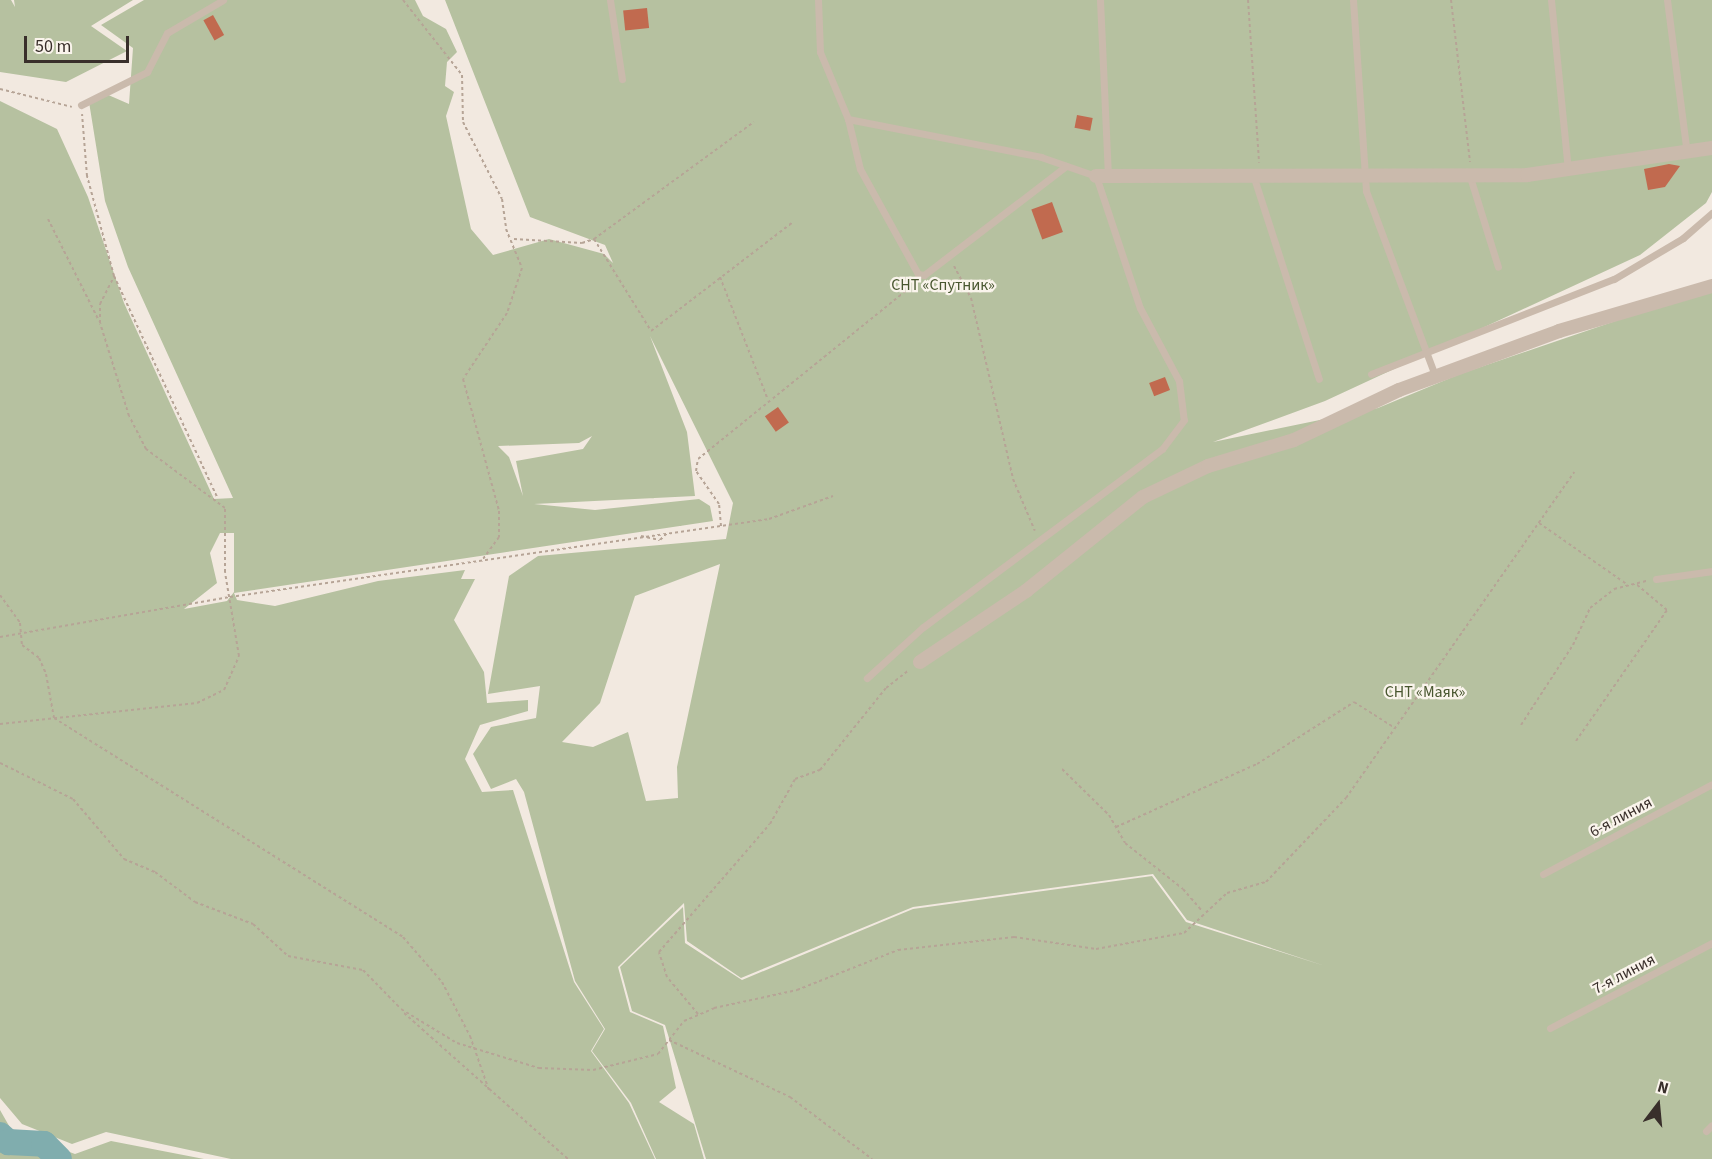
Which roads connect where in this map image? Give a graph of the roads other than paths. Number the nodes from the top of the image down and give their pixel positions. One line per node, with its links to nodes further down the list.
1 (223, 0): 9 (lane)
2 (610, 0): 8 (lane)
3 (818, 0): 10 (lane)
4 (1100, 0): 15 (lane)
5 (1353, 0): 18 (lane)
6 (1551, 0): 14 (lane)
7 (1667, 0): 12 (lane)
8 (622, 79)
9 (81, 105)
10 (848, 119): 13 (lane); 13 (lane)
11 (1712, 148): 12 (street)
12 (1687, 153): 14 (street)
13 (1066, 166): 15 (lane)
14 (1568, 170): 16 (street)
15 (1102, 176): 17 (street); 29 (lane)
16 (1472, 177): 18 (street); 20 (lane)
17 (1257, 178): 18 (street); 25 (lane)
18 (1365, 178): 22 (lane)
19 (1712, 213): 22 (lane)
20 (1498, 267)
21 (1712, 286): 24 (street)
22 (1426, 354): 23 (lane); 24 (lane)
23 (1371, 374)
24 (1435, 376): 28 (street)
25 (1318, 380)
26 (1712, 571): 27 (lane)
27 (1656, 579)
28 (920, 662)
29 (867, 678)
30 (1712, 783): 31 (lane, 6-я линия)
31 (1543, 874)
32 (1712, 942): 33 (lane, 7-я линия)
33 (1550, 1029)
34 (1712, 1125): 35 (lane)
35 (1706, 1131)

